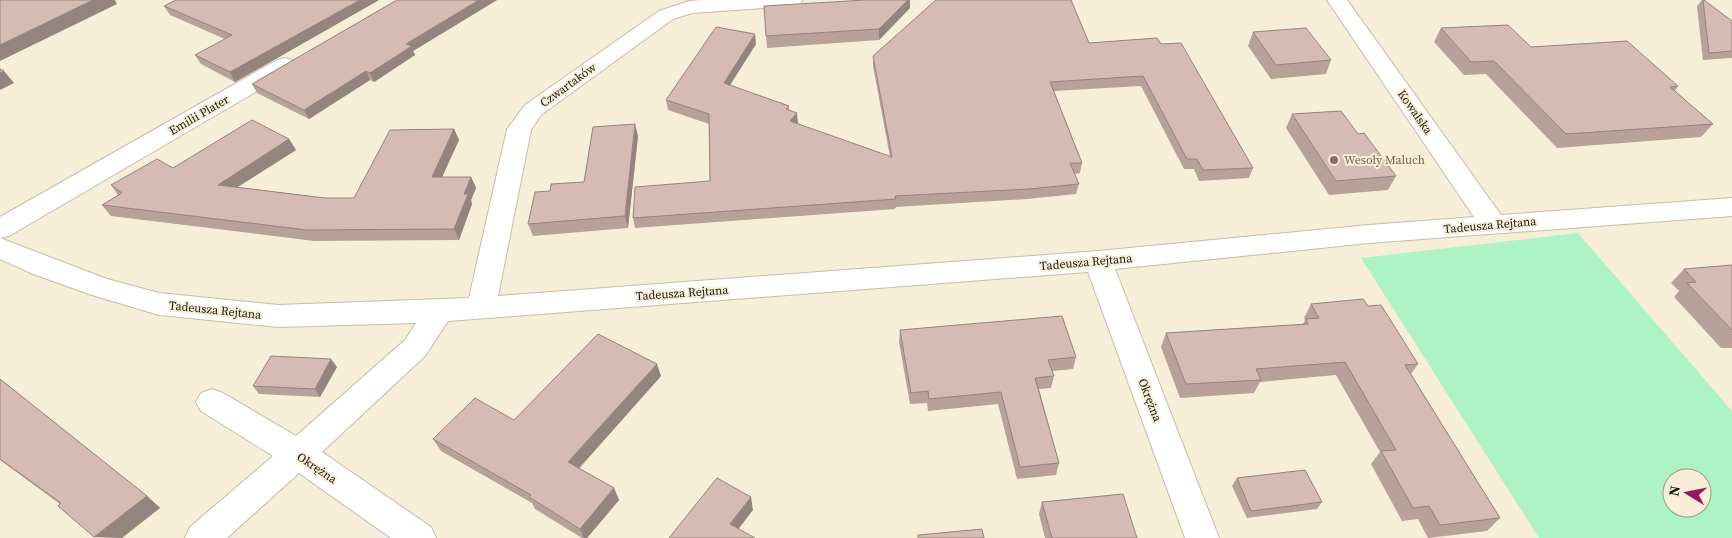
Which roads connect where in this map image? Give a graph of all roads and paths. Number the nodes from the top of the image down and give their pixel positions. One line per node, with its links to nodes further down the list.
1 (794, 0): 9 (street, Czwartaków)
2 (1337, 0): 5 (street, Kowalska)
3 (303, 55): 6 (street, Emilii Plater)
4 (1732, 207): 5 (street, Tadeusza Rejtana)
5 (1493, 224): 8 (street, Tadeusza Rejtana)
6 (0, 229)
7 (0, 248): 10 (street, Tadeusza Rejtana)
8 (1098, 261): 9 (street, Tadeusza Rejtana); 15 (street, Okrężna)
9 (481, 308): 10 (street, Tadeusza Rejtana)
10 (440, 311): 12 (street)
11 (212, 402): 12 (street, Okrężna)
12 (298, 454): 13 (street); 14 (street, Okrężna)
13 (202, 538)
14 (419, 538)
15 (1202, 538)

